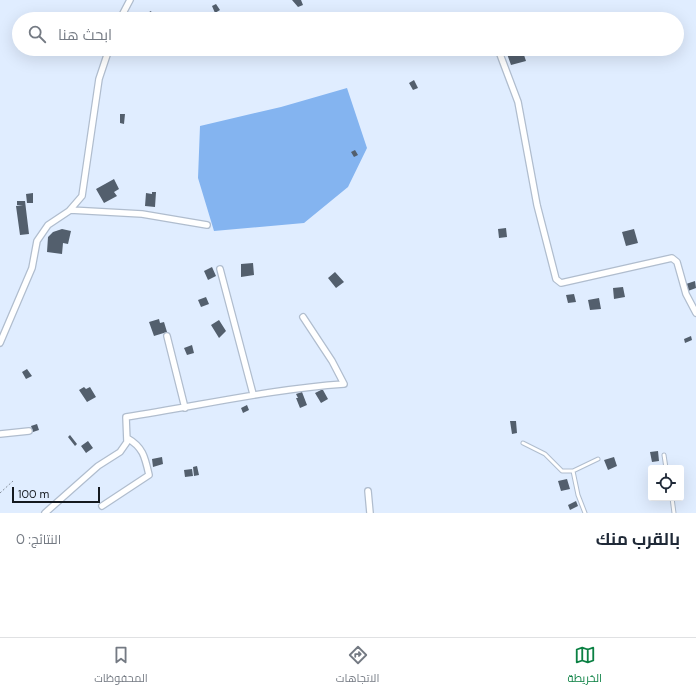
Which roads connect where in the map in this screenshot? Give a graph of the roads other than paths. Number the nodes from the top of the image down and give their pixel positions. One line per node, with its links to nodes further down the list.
1 (130, 0): 2 (street)
2 (124, 12)
3 (107, 56): 5 (street)
4 (501, 56): 8 (street)
5 (70, 210): 6 (street); 11 (street)
6 (208, 225)
7 (220, 269): 12 (street)
8 (696, 313)
9 (303, 318): 12 (street)
10 (167, 336): 13 (street)
11 (0, 343)
12 (254, 394): 13 (street)
13 (185, 408): 16 (street)
14 (29, 432): 15 (street)
15 (0, 434)
16 (127, 438): 24 (street); 25 (street)
17 (523, 443): 21 (lane)
18 (664, 455): 20 (lane)
19 (598, 459): 21 (lane)
20 (666, 465)
21 (573, 471): 27 (lane)
22 (368, 491): 26 (street)
23 (672, 501): 28 (lane)
24 (102, 506)
25 (45, 513)
26 (370, 513)
27 (585, 513)
28 (674, 513)

